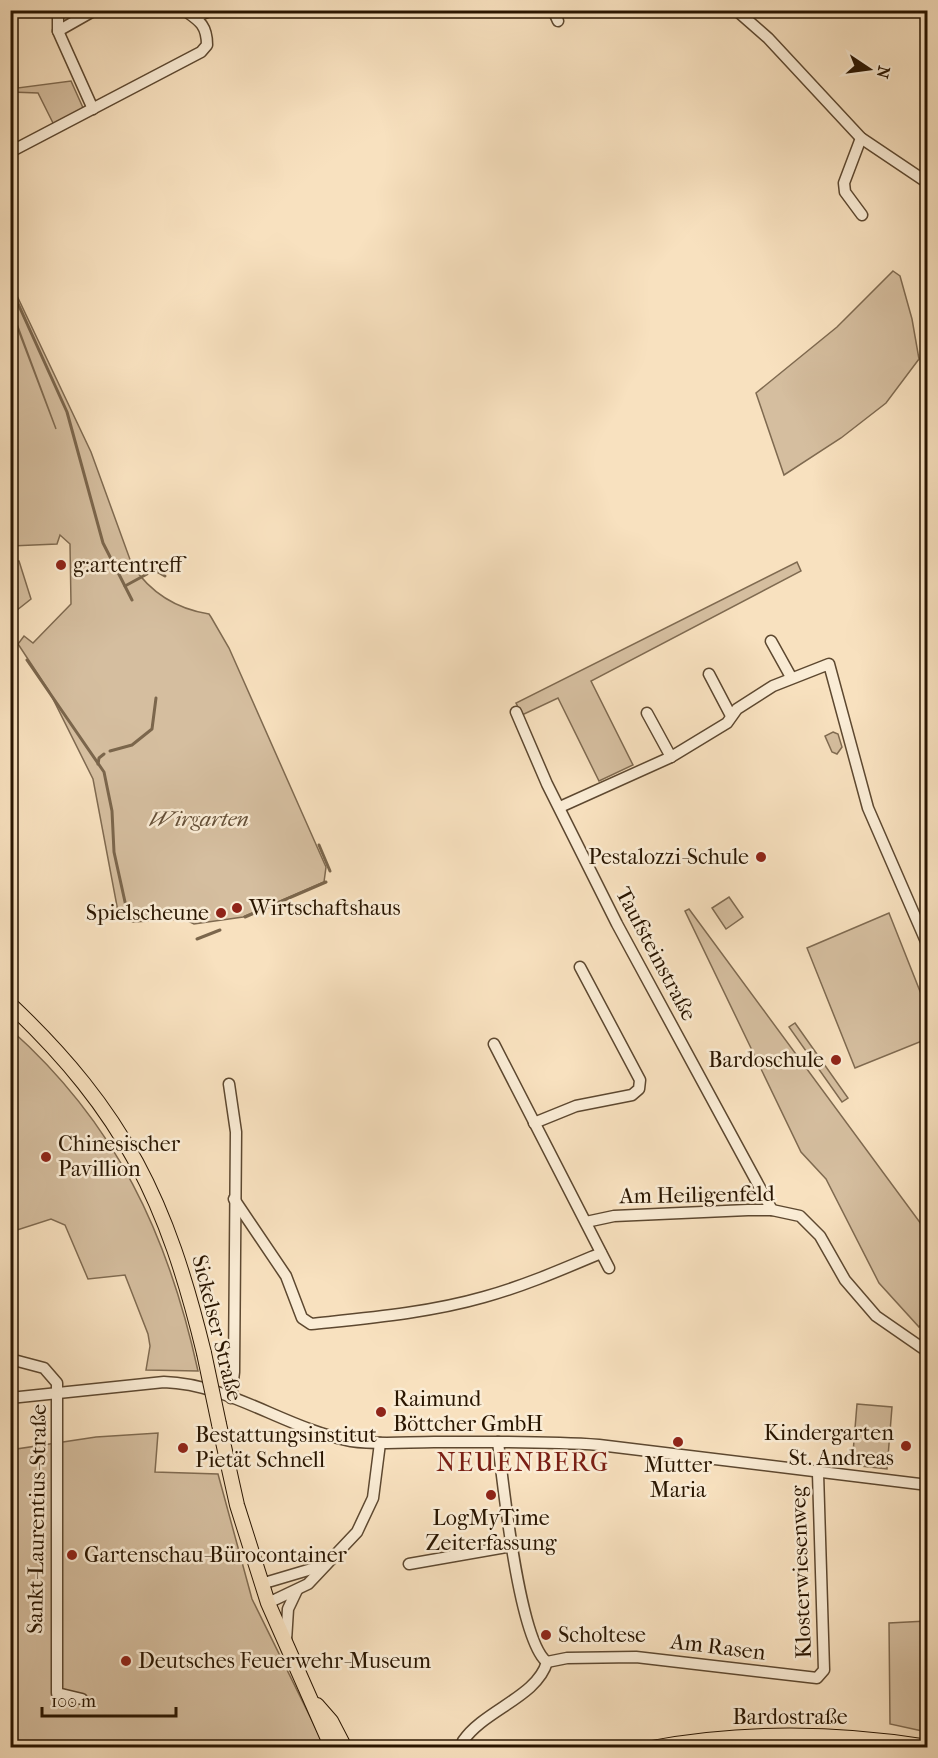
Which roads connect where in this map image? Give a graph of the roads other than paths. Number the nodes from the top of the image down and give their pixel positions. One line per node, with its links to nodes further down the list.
1 (58, 10): 7 (street)
2 (95, 10): 7 (street)
3 (184, 10): 6 (street)
4 (213, 10): 6 (street)
5 (736, 10): 9 (street)
6 (197, 16): 8 (street)
7 (58, 31): 8 (street)
8 (93, 109): 10 (street)
9 (861, 138): 11 (street); 12 (street)
10 (10, 152)
11 (927, 183)
12 (862, 215)
13 (771, 641): 15 (street)
14 (709, 674): 18 (street)
15 (791, 677): 18 (street); 21 (street)
16 (516, 712): 20 (street, Taufsteinstraße)
17 (647, 713): 19 (street)
18 (730, 714): 19 (street)
19 (671, 757): 20 (street)
20 (560, 807): 28 (street, Taufsteinstraße)
21 (927, 946)
22 (580, 967): 26 (street)
23 (10, 1004): 44 (main road, Sickelser Straße, bridge)
24 (494, 1044): 26 (street)
25 (229, 1084): 27 (street)
26 (534, 1123): 29 (street)
27 (234, 1199): 30 (street); 36 (street)
28 (772, 1209): 29 (street, Am Heiligenfeld); 32 (street, Am Heiligenfeld)
29 (586, 1222): 30 (street)
30 (601, 1253): 31 (street)
31 (609, 1268)
32 (927, 1352)
33 (10, 1359): 34 (street)
34 (58, 1393): 35 (street); 36 (street); 50 (street, Sankt-Laurentius-Straße)
35 (10, 1398)
36 (231, 1398): 38 (street)
37 (498, 1442): 38 (street); 39 (street); 41 (street)
38 (380, 1443): 43 (street)
39 (818, 1473): 40 (street); 49 (street, Klosterwiesenweg)
40 (927, 1485)
41 (512, 1546): 42 (street); 48 (street)
42 (410, 1563)
43 (325, 1565): 44 (street); 45 (street)
44 (261, 1584): 46 (main road, Sickelser Straße)
45 (297, 1590): 46 (street); 47 (street)
46 (268, 1603): 47 (main road, Sickelser Straße)
47 (286, 1645): 51 (main road, Sickelser Straße)
48 (547, 1662): 49 (street, Am Rasen); 52 (street)
49 (824, 1671)
50 (82, 1699)
51 (312, 1699): 54 (main road, Sickelser Straße); 55 (main road, Sickelser Straße)
52 (463, 1741)
53 (927, 1747): 56 (main road, Bardostraße)
54 (332, 1748)
55 (345, 1748)
56 (652, 1748)
57 (761, 1748): 58 (main road, Bardostraße)
58 (813, 1748)

